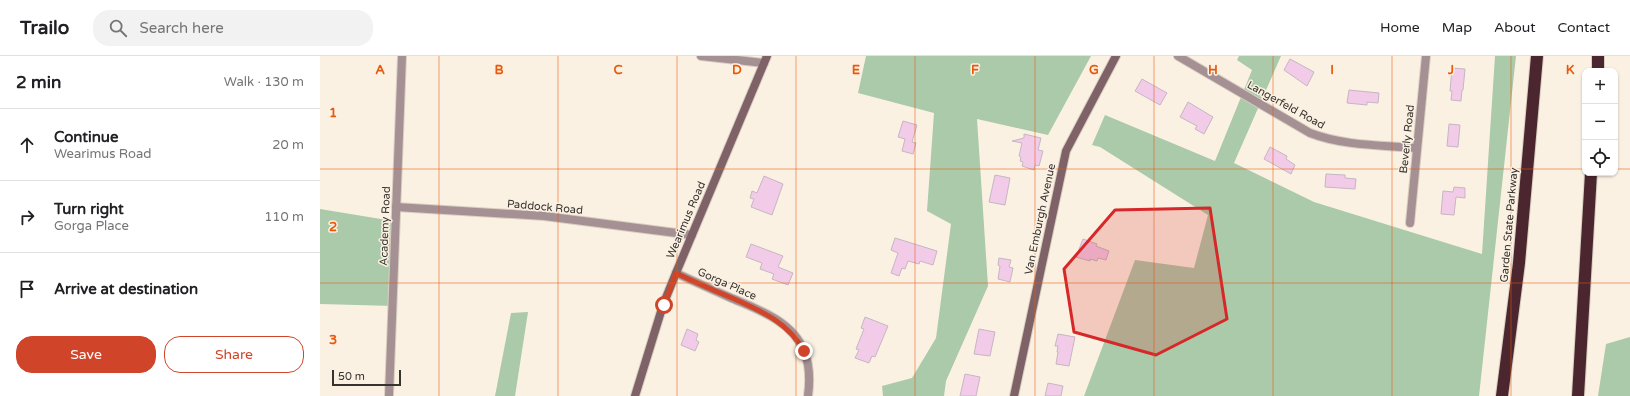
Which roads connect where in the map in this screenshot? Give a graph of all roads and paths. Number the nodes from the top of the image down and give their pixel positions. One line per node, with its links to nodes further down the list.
1 (402, 56): 12 (street, Academy Road)
2 (701, 56): 8 (street)
3 (1116, 56): 19 (street, Van Emburgh Avenue)
4 (1178, 56): 10 (street, Langerfeld Road)
5 (1426, 56): 10 (street, Beverly Road)
6 (1537, 56): 20 (highway, Garden State Parkway)
7 (1598, 56): 9 (highway)
8 (765, 60): 14 (street, Wearimus Road)
9 (1598, 68)
10 (1417, 148): 13 (street, Beverly Road)
11 (1591, 176): 21 (highway)
12 (396, 207): 14 (street, Paddock Road); 16 (street, Academy Road)
13 (1410, 223)
14 (692, 235): 15 (street, Wearimus Road)
15 (676, 273): 17 (street, Wearimus Road); 18 (street, Gorga Place)
16 (389, 396)
17 (635, 396)
18 (808, 396)
19 (1014, 396)
20 (1502, 396)
21 (1578, 396)

